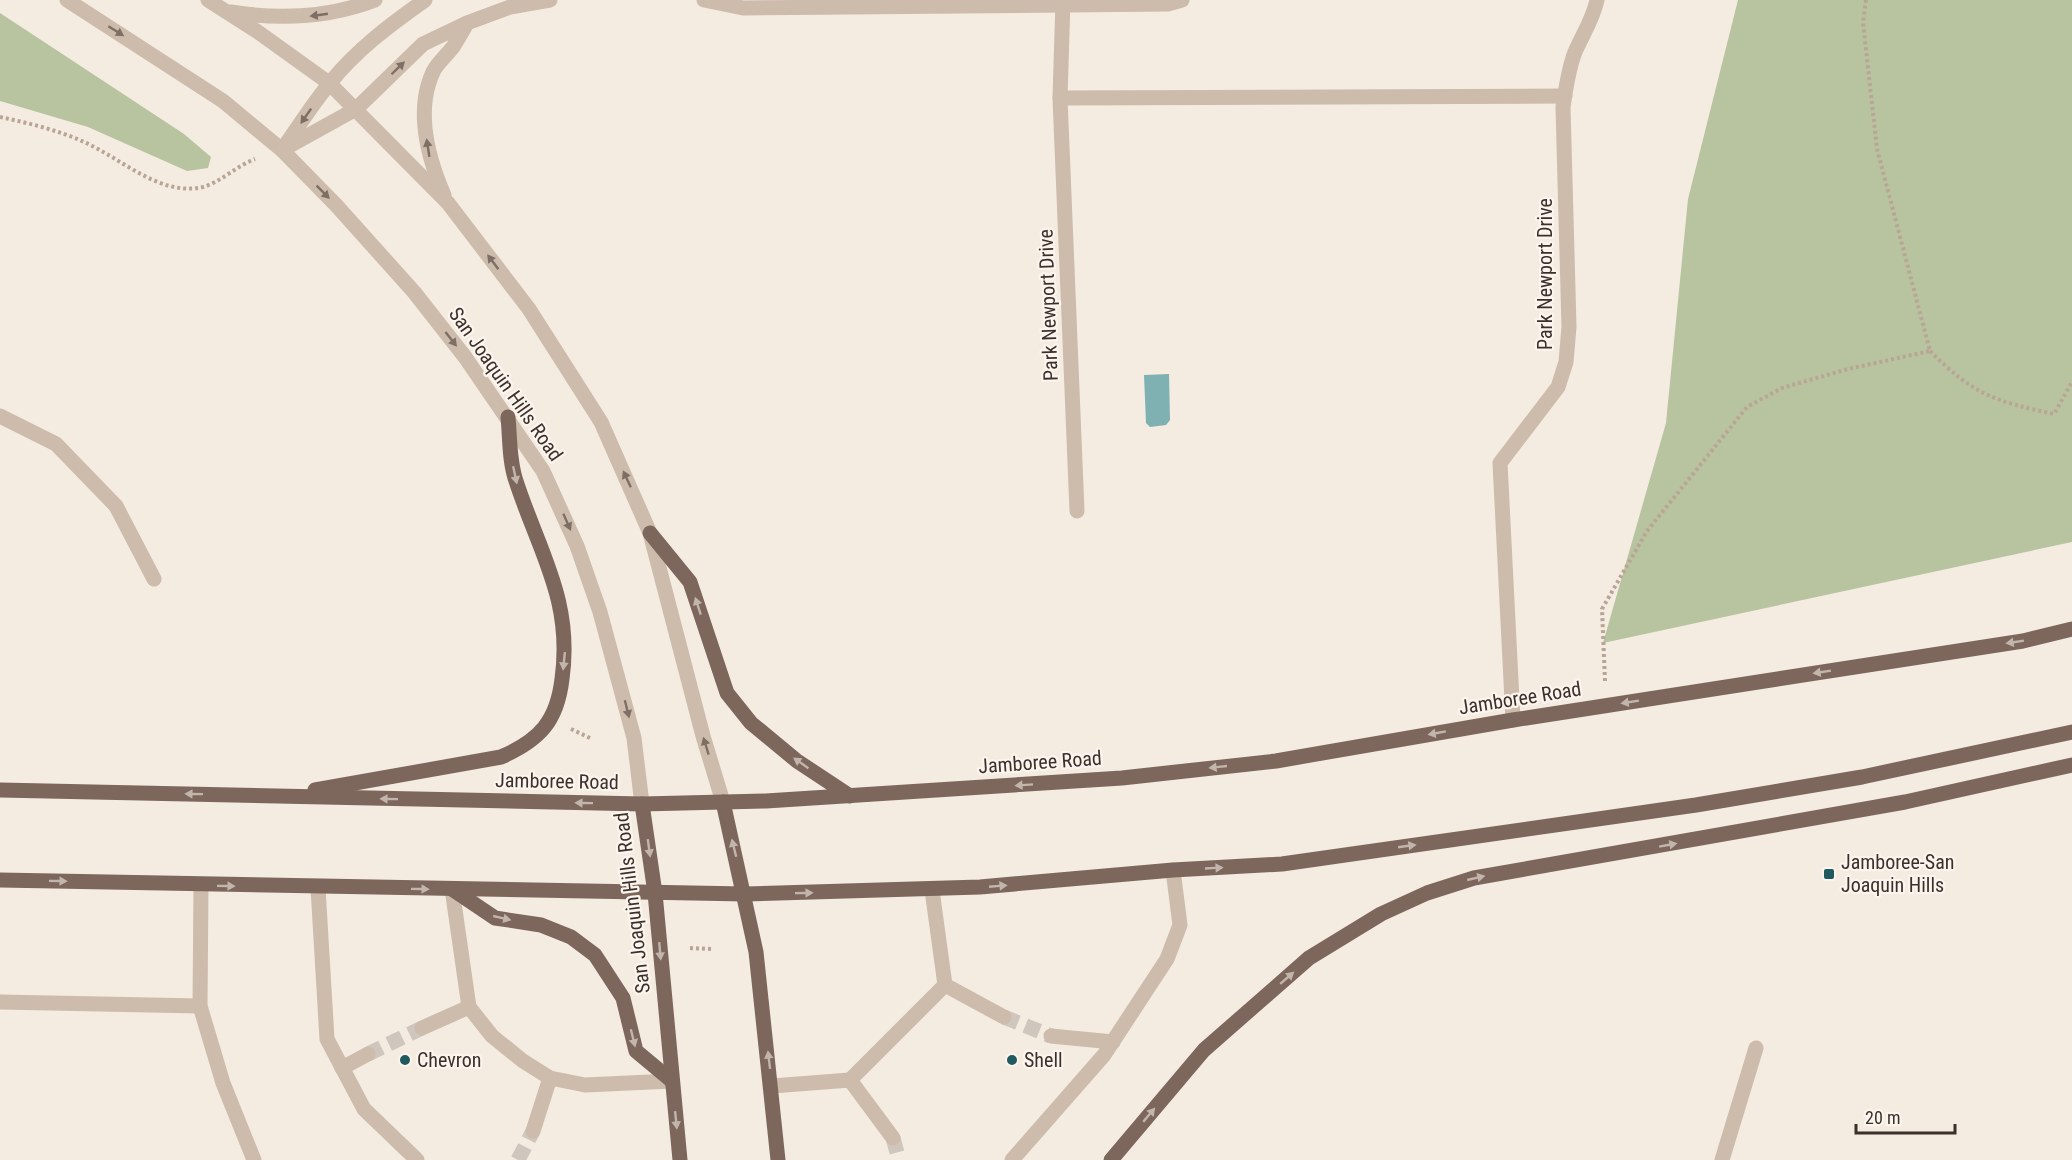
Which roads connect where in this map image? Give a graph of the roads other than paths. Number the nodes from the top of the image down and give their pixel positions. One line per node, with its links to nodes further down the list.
1 (67, 0): 17 (street, San Joaquin Hills Road, one-way to 17)
2 (208, 0): 11 (street)
3 (375, 0): 11 (street, one-way to 11)
4 (425, 0): 13 (street)
5 (550, 0): 12 (street)
6 (704, 0): 9 (street)
7 (1182, 0): 10 (street)
8 (1598, 0): 14 (street, Park Newport Drive)
9 (727, 2): 10 (street)
10 (1063, 3): 15 (street, Park Newport Drive)
11 (225, 10): 13 (street)
12 (467, 23): 16 (street, one-way to 12); 18 (street, one-way to 12)
13 (329, 83): 16 (street); 17 (street, one-way to 17)
14 (1565, 96): 15 (street); 25 (street, Park Newport Drive)
15 (1060, 98): 21 (street, Park Newport Drive)
16 (356, 109): 17 (street); 18 (street)
17 (282, 150): 20 (street, San Joaquin Hills Road, one-way to 20)
18 (447, 203): 22 (street, one-way to 18)
19 (0, 416): 23 (street)
20 (508, 417): 29 (main road, one-way to 29); 32 (street, San Joaquin Hills Road, one-way to 32)
21 (1077, 511)
22 (650, 533): 30 (main road, one-way to 22); 31 (street, one-way to 22)
23 (154, 579)
24 (2072, 629): 25 (main road, Jamboree Road, one-way to 25)
25 (1513, 720): 30 (main road, Jamboree Road, one-way to 30)
26 (2072, 732): 33 (main road, one-way to 26)
27 (2072, 765): 63 (main road, one-way to 27)
28 (0, 790): 29 (main road, Jamboree Road, one-way to 28)
29 (282, 796): 32 (main road, Jamboree Road, one-way to 29)
30 (850, 796): 31 (main road, Jamboree Road)
31 (723, 802): 32 (main road, Jamboree Road); 40 (main road, one-way to 31)
32 (642, 804): 39 (main road, San Joaquin Hills Road, one-way to 39)
33 (1173, 870): 38 (main road, one-way to 33); 48 (street)
34 (0, 880): 35 (main road, one-way to 35)
35 (201, 885): 36 (main road, one-way to 36); 43 (street)
36 (318, 888): 37 (main road, one-way to 37); 51 (street)
37 (452, 889): 39 (main road); 44 (street); 54 (main road, one-way to 54)
38 (932, 890): 40 (main road, one-way to 38); 41 (street)
39 (655, 893): 40 (main road); 54 (main road, San Joaquin Hills Road, one-way to 54)
40 (745, 894): 55 (main road, one-way to 40)
41 (945, 985): 45 (street); 53 (street)
42 (0, 1002): 43 (street)
43 (200, 1006): 58 (street)
44 (469, 1006): 46 (street); 52 (street)
45 (1004, 1017)
46 (422, 1028)
47 (1051, 1036): 48 (street)
48 (1113, 1042): 62 (street)
49 (1756, 1048): 64 (street)
50 (368, 1054): 51 (street)
51 (342, 1068): 59 (street)
52 (550, 1078): 54 (street); 56 (street)
53 (850, 1080): 55 (street); 57 (street)
54 (672, 1081): 60 (main road, San Joaquin Hills Road, one-way to 60)
55 (772, 1086): 61 (main road)
56 (533, 1131)
57 (893, 1138)
58 (254, 1160)
59 (417, 1160)
60 (680, 1160)
61 (778, 1160)
62 (1012, 1160)
63 (1111, 1160)
64 (1722, 1160)

